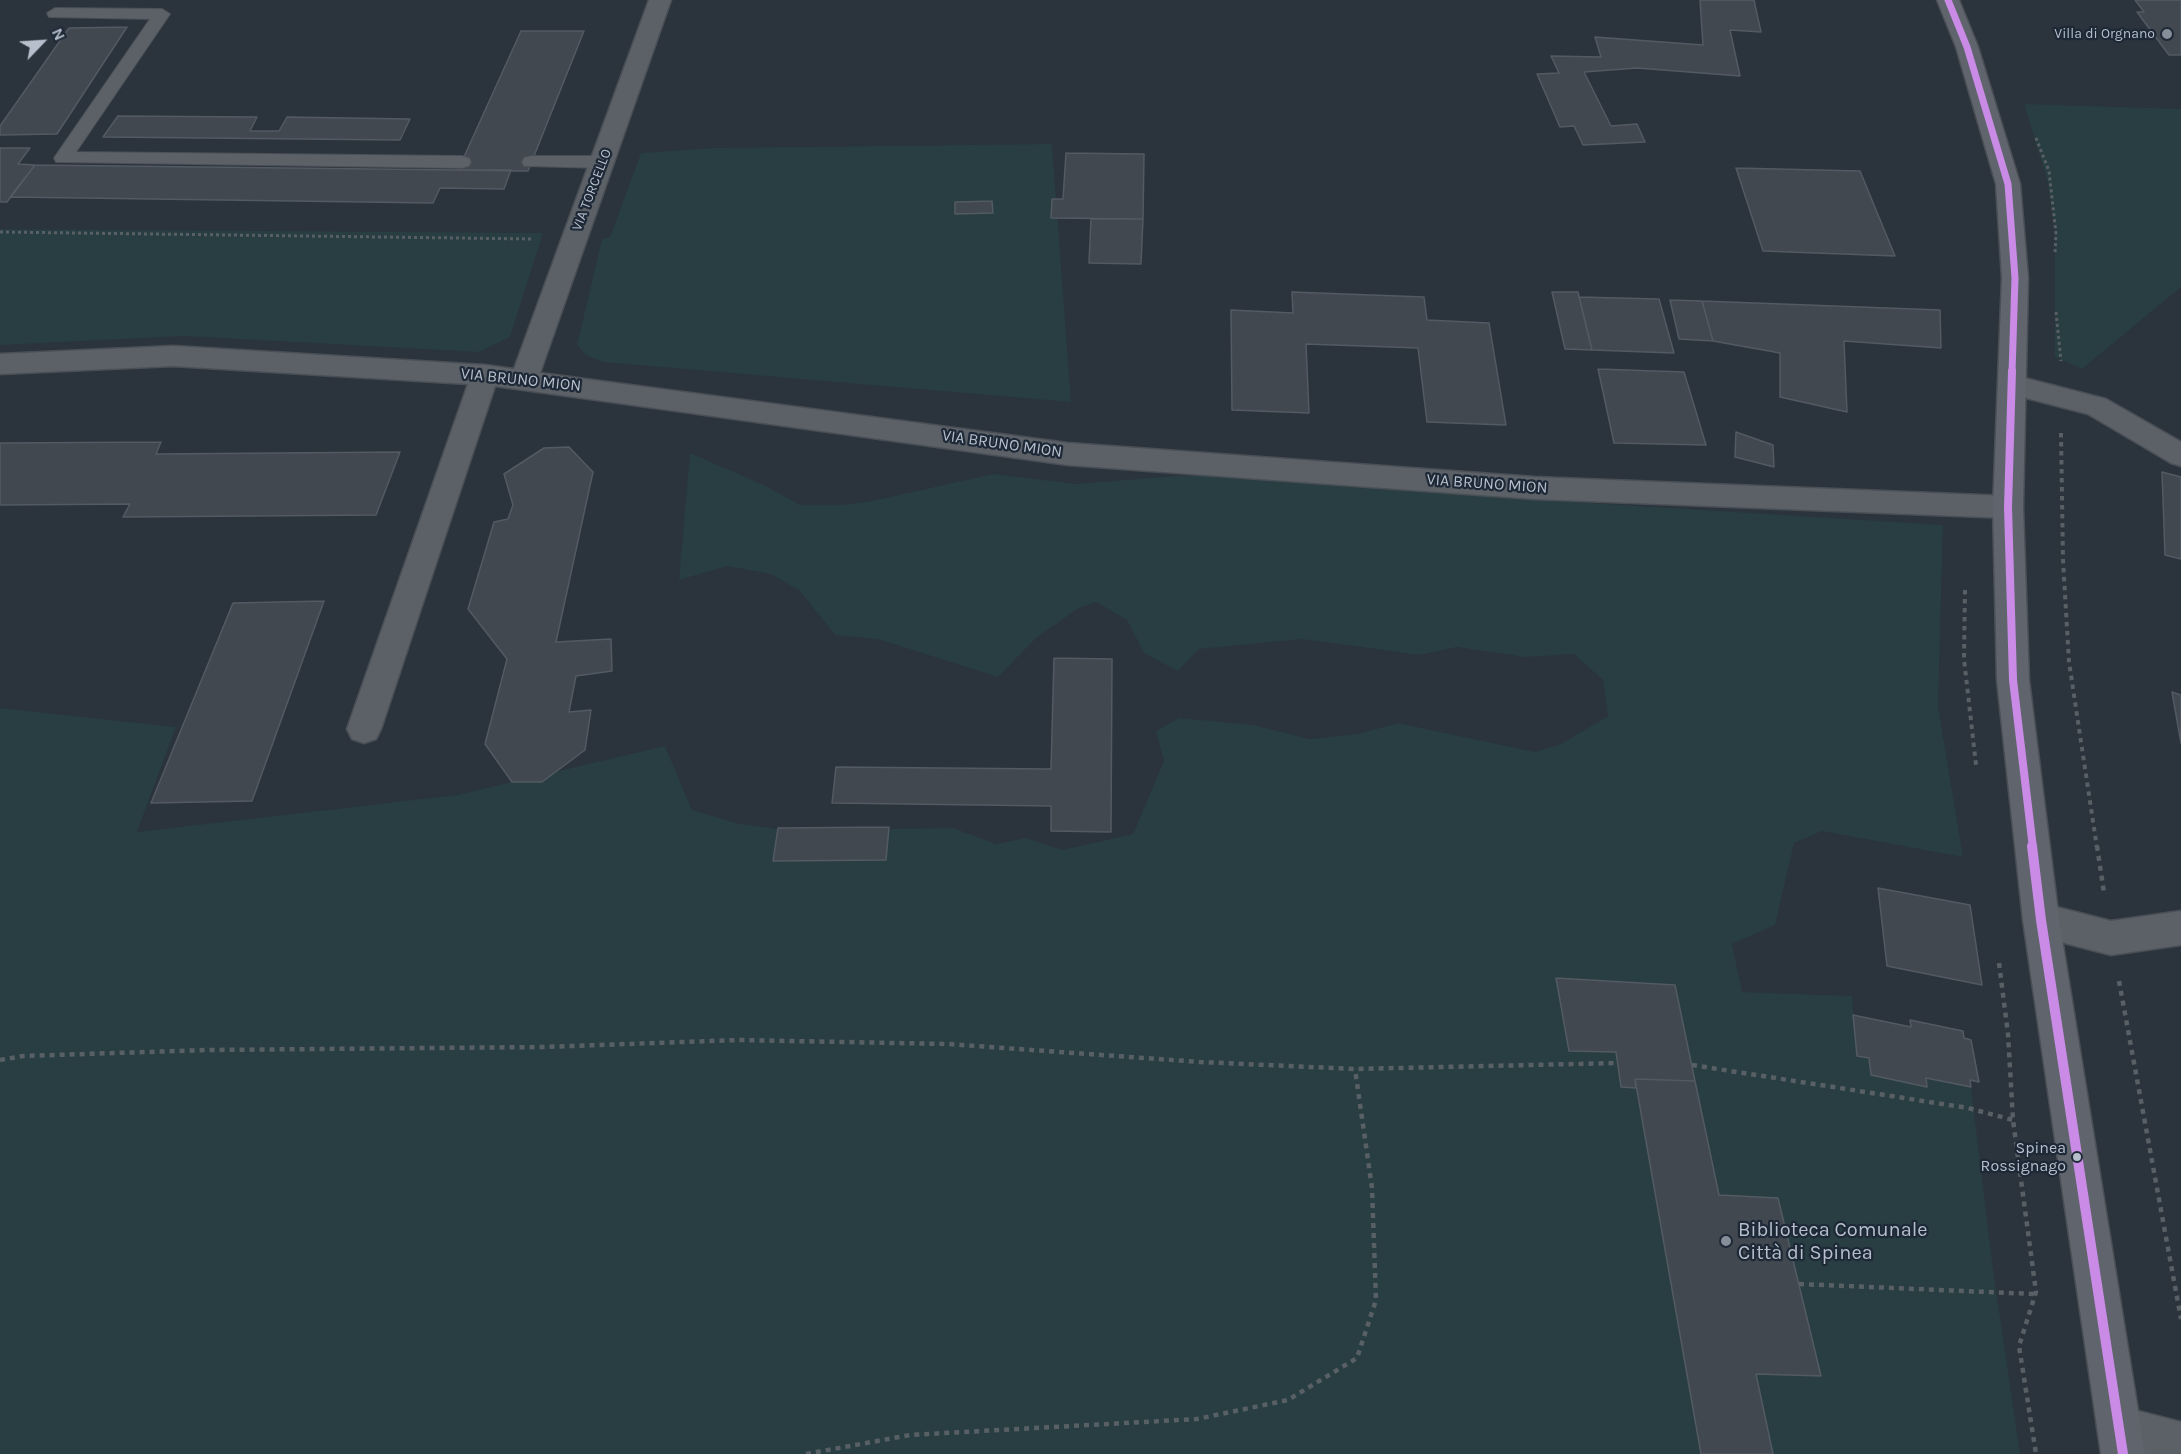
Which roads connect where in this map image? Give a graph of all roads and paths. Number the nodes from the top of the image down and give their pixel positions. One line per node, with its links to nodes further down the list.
1 (660, 0): 6 (street, VIA TORCELLO)
2 (1948, 0): 12 (street)
3 (55, 13): 4 (lane)
4 (462, 162)
5 (531, 162): 6 (lane)
6 (604, 162): 11 (street, VIA TORCELLO)
7 (0, 232): 8 (path)
8 (542, 239)
9 (0, 364): 10 (street, VIA BRUNO MION)
10 (485, 375): 11 (street, VIA BRUNO MION); 16 (street)
11 (524, 379): 15 (street, VIA BRUNO MION)
12 (2013, 385): 14 (street); 15 (street)
13 (2061, 432): 19 (path)
14 (2181, 455)
15 (2008, 507): 17 (street)
16 (364, 729)
17 (2041, 920): 19 (street); 27 (street)
18 (2181, 928): 19 (street)
19 (2111, 938): 26 (path)
20 (0, 1060): 23 (path)
21 (1618, 1063): 23 (path)
22 (1692, 1065): 24 (path)
23 (1355, 1069): 29 (path)
24 (2013, 1120)
25 (1799, 1284): 30 (path)
26 (2181, 1319)
27 (2121, 1441): 28 (street)
28 (2181, 1444)
29 (806, 1454)
30 (2036, 1454)

